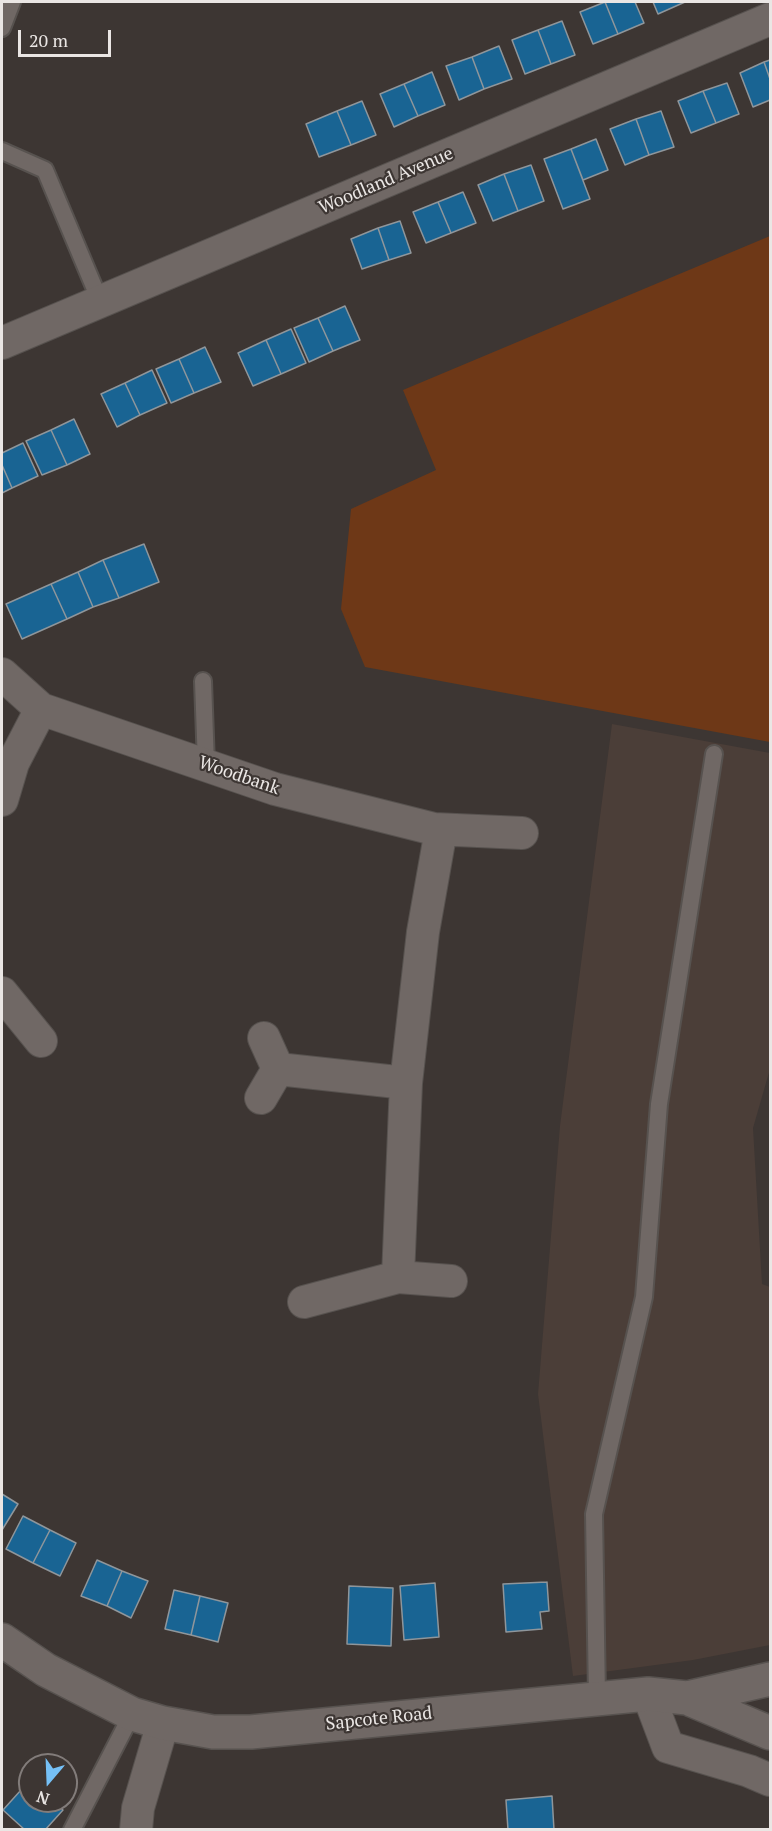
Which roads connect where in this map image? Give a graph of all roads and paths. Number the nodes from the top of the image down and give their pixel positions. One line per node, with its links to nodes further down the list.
1 (12, 2): 3 (lane)
2 (771, 19): 5 (street, Woodland Avenue)
3 (2, 28)
4 (2, 151): 5 (lane)
5 (100, 301): 6 (street, Woodland Avenue)
6 (2, 343)
7 (2, 674): 9 (street)
8 (203, 681): 11 (lane)
9 (41, 709): 11 (street, Woodbank); 12 (street)
10 (714, 754): 27 (lane)
11 (206, 765): 13 (street, Woodbank)
12 (2, 800)
13 (441, 830): 14 (street, Woodbank); 19 (street)
14 (522, 833)
15 (2, 993): 17 (street)
16 (264, 1038): 18 (street)
17 (41, 1041)
18 (278, 1069): 19 (street); 20 (street)
19 (406, 1083): 21 (street)
20 (261, 1098)
21 (398, 1277): 22 (street); 23 (street)
22 (451, 1281)
23 (304, 1302)
24 (2, 1640): 29 (main road, Sapcote Road)
25 (771, 1678): 28 (main road)
26 (648, 1694): 27 (main road, Sapcote Road); 28 (main road, Sapcote Road); 32 (street)
27 (597, 1697): 30 (main road, Sapcote Road)
28 (687, 1698): 31 (main road, Sapcote Road)
29 (132, 1714): 30 (main road, Sapcote Road); 34 (lane)
30 (163, 1723): 33 (street)
31 (771, 1733)
32 (771, 1780)
33 (137, 1819): 35 (street)
34 (72, 1830)
35 (163, 1830)

